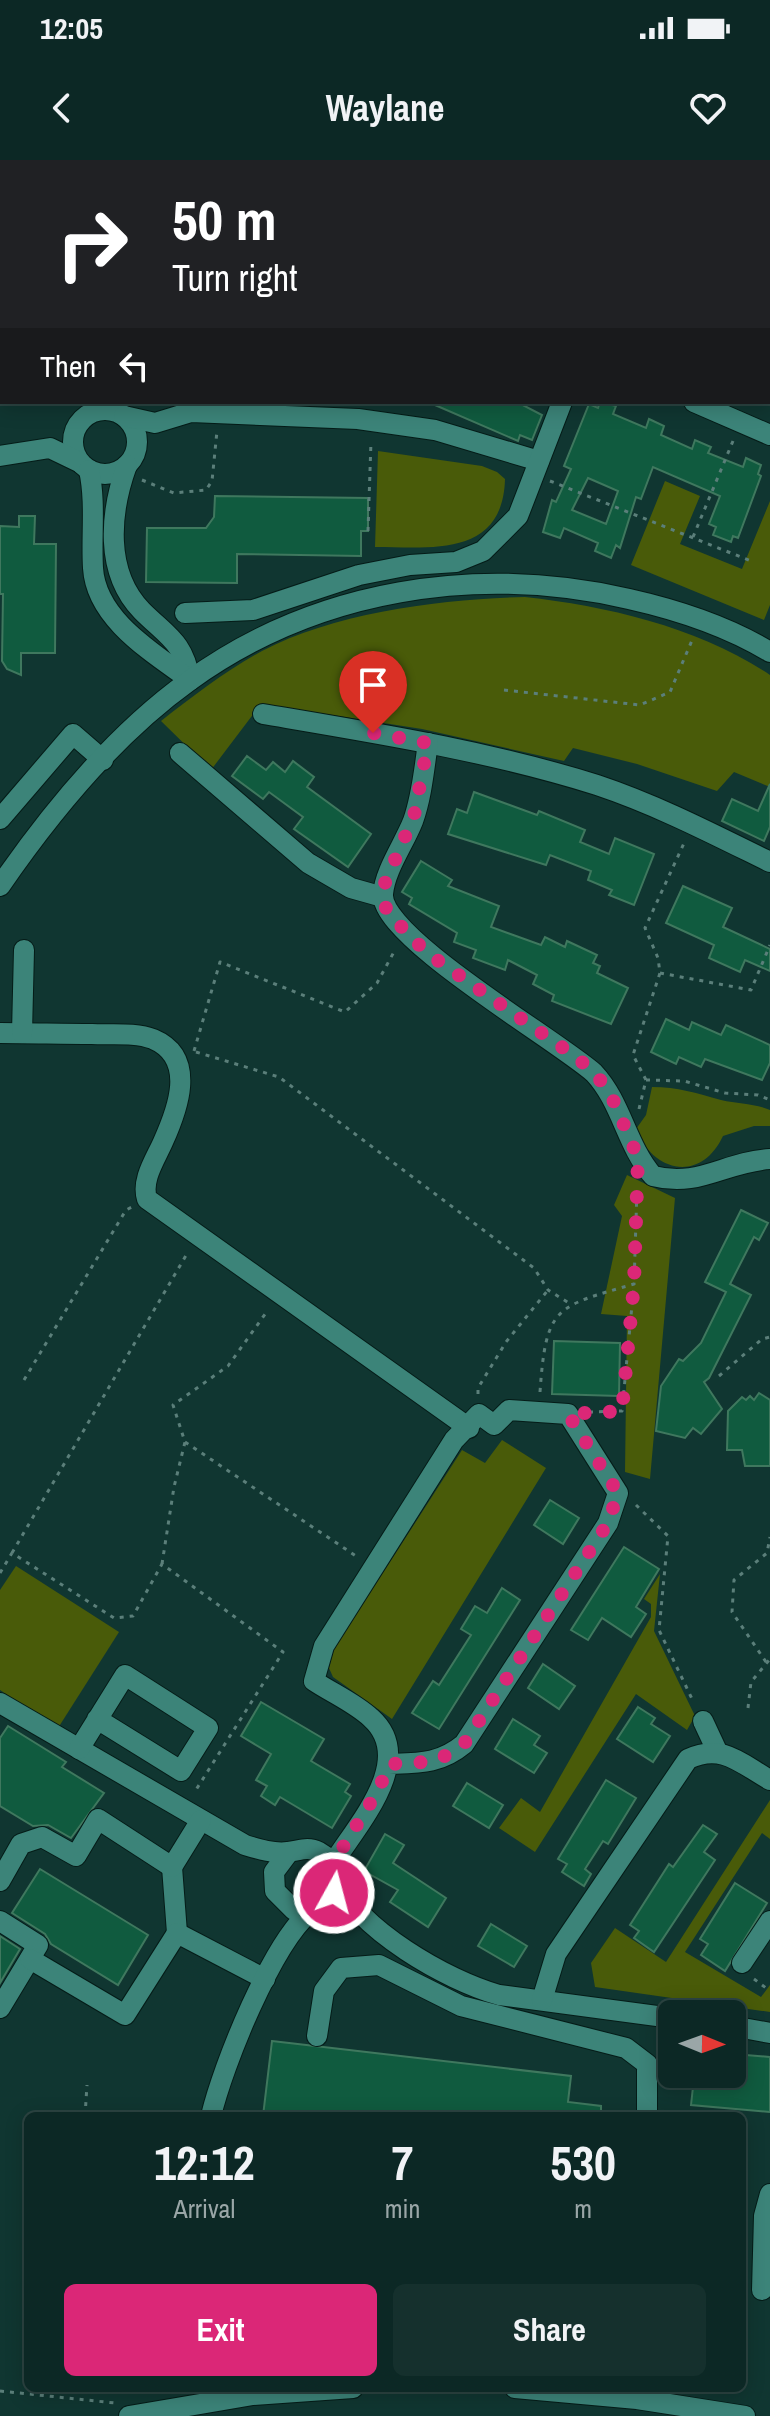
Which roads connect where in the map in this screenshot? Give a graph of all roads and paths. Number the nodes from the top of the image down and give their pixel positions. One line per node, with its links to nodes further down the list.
1 (561, 404): 15 (street)
2 (699, 404): 8 (street)
3 (290, 409): 4 (street); 7 (street)
4 (219, 413): 6 (street); 13 (path)
5 (124, 416): 6 (street); 9 (street); 13 (street)
6 (168, 418): 13 (street)
7 (372, 421): 15 (street); 16 (path)
8 (741, 422): 10 (street); 17 (path)
9 (77, 425): 11 (street); 14 (street)
10 (770, 435)
11 (36, 448): 12 (street); 14 (street)
12 (0, 456)
13 (129, 463): 14 (street); 22 (street)
14 (84, 466): 22 (street)
15 (537, 468): 17 (path); 19 (street)
16 (368, 531)
17 (693, 538): 18 (path)
18 (751, 561)
19 (185, 613)
20 (700, 619): 21 (street); 22 (street); 23 (path)
21 (770, 652)
22 (190, 680): 27 (street)
23 (504, 690)
24 (263, 714): 25 (street)
25 (428, 743): 29 (street); 32 (street)
26 (180, 753): 32 (street)
27 (103, 760): 28 (street); 31 (street)
28 (0, 819)
29 (693, 824): 30 (street); 36 (path)
30 (770, 862)
31 (0, 886)
32 (383, 897): 33 (street)
33 (405, 932): 41 (street); 47 (path)
34 (770, 945): 36 (path)
35 (24, 950): 38 (street)
36 (660, 973): 39 (path)
37 (0, 1033): 38 (street)
38 (22, 1033): 44 (street)
39 (646, 1080): 40 (path); 41 (path)
40 (770, 1100)
41 (625, 1132): 42 (street)
42 (638, 1158): 43 (street); 46 (path)
43 (770, 1159)
44 (147, 1199): 45 (street); 52 (path)
45 (198, 1234): 48 (street); 59 (path)
46 (634, 1284): 49 (path); 54 (path)
47 (548, 1290): 49 (path); 55 (path)
48 (280, 1293): 55 (street); 56 (path)
49 (569, 1303): 53 (path)
50 (770, 1337): 51 (path)
51 (719, 1376)
52 (24, 1380)
53 (539, 1412): 54 (street); 55 (street)
54 (568, 1414): 57 (street)
55 (474, 1421): 62 (street)
56 (185, 1442): 61 (path); 62 (path)
57 (614, 1483): 68 (path); 71 (street)
58 (770, 1537): 60 (path)
59 (12, 1553): 61 (path); 63 (path)
60 (768, 1555): 64 (path)
61 (162, 1564): 73 (path)
62 (374, 1568): 71 (street)
63 (0, 1573)
64 (768, 1660): 66 (path)
65 (0, 1703): 69 (street)
66 (748, 1708)
67 (97, 1719): 67 (street); 69 (street)
68 (703, 1721): 70 (street)
69 (79, 1749): 73 (street)
70 (717, 1751): 72 (street); 88 (street)
71 (389, 1764): 77 (street)
72 (770, 1780)
73 (192, 1815): 74 (street); 76 (street)
74 (233, 1839): 75 (street); 79 (street)
75 (289, 1852): 77 (street); 79 (street)
76 (172, 1867): 78 (street); 84 (street)
77 (334, 1872): 80 (street); 81 (street)
78 (0, 1881)
79 (274, 1888): 80 (street); 87 (street)
80 (314, 1910): 81 (street); 87 (street)
81 (365, 1919): 88 (street)
82 (0, 1921): 85 (street)
83 (770, 1921): 86 (street)
84 (177, 1933): 85 (street); 87 (street)
85 (30, 1959): 89 (street)
86 (742, 1963)
87 (269, 1970): 96 (street)
88 (542, 2000): 90 (street)
89 (0, 2008)
90 (658, 2016)
91 (746, 2028): 92 (street)
92 (766, 2030)
93 (317, 2036): 97 (street)
94 (87, 2085): 95 (path)
95 (85, 2112)
96 (212, 2112)
97 (647, 2112)
98 (770, 2194): 99 (street)
99 (766, 2290): 100 (street)
100 (746, 2298)
101 (0, 2391): 105 (path)
102 (296, 2392): 106 (street)
103 (605, 2392): 104 (street)
104 (640, 2394): 107 (street)
105 (122, 2410): 106 (street)
106 (161, 2413)
107 (745, 2416)

